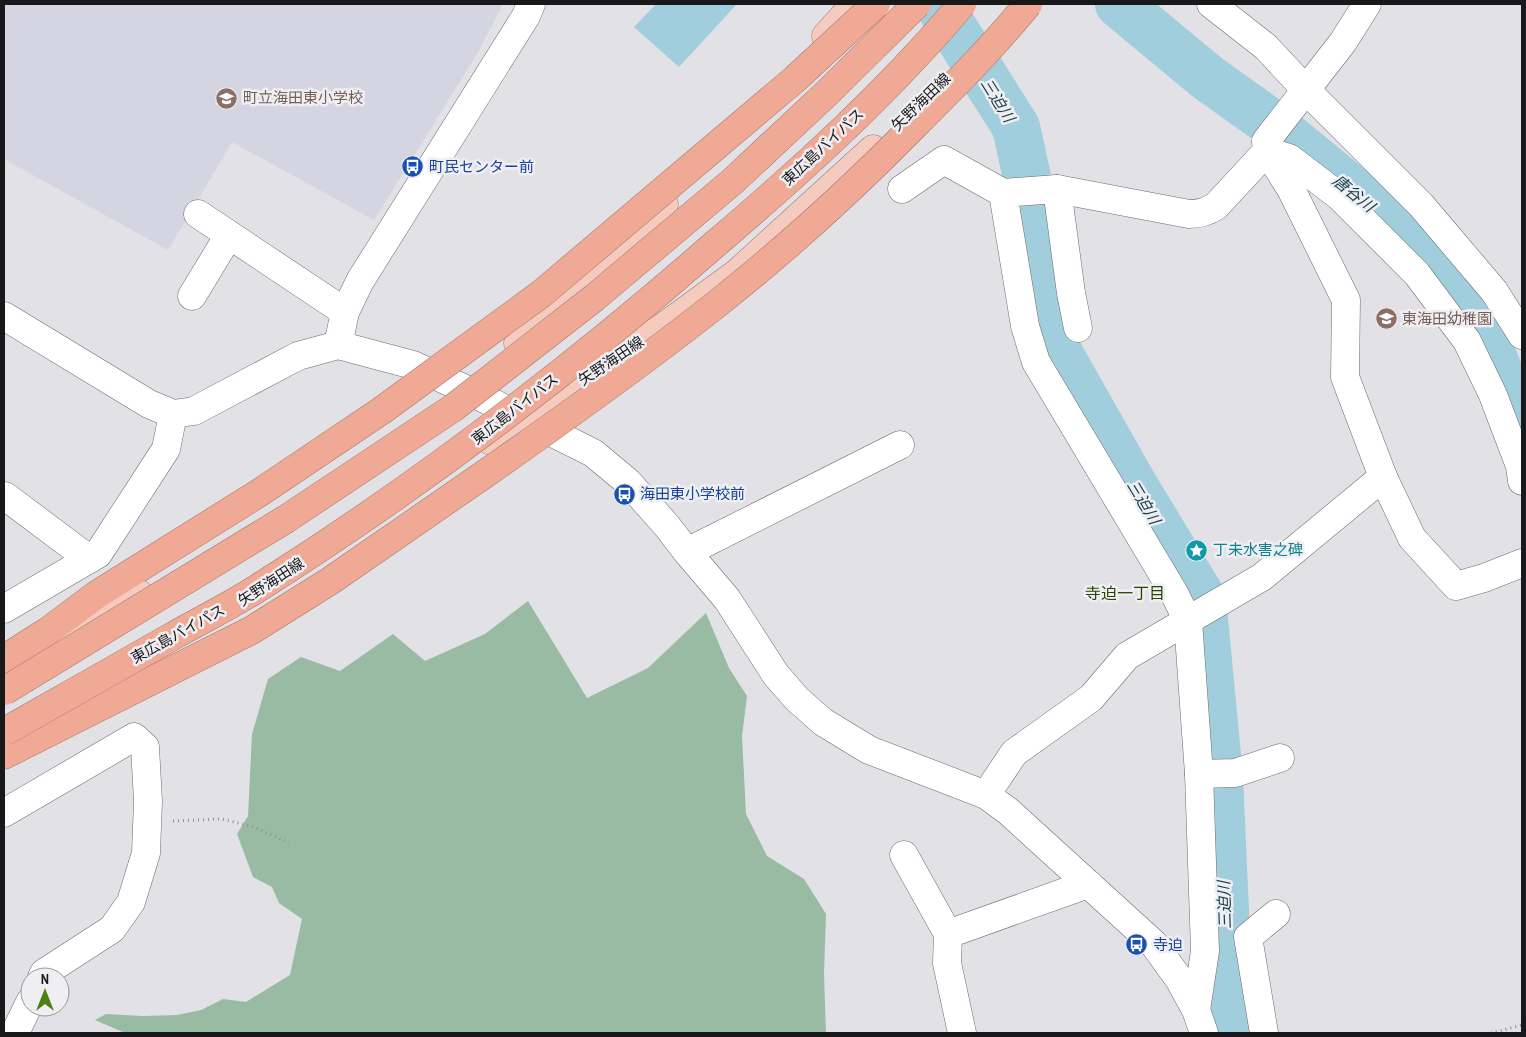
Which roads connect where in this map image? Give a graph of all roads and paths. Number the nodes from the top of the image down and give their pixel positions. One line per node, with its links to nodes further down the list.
1 (531, 4): 18 (street)
2 (855, 4): 23 (main road)
3 (876, 4): 35 (highway, bridge)
4 (917, 4): 36 (highway, bridge)
5 (962, 4): 37 (highway, 東広島バイパス, bridge)
6 (1018, 4): 25 (main road, 矢野海田線)
7 (1028, 4): 38 (highway, bridge)
8 (1211, 4): 10 (street)
9 (1367, 4): 10 (street)
10 (1305, 89): 11 (street); 21 (street)
11 (1266, 146): 13 (street); 27 (street); 28 (street)
12 (902, 189): 14 (street)
13 (1050, 189): 14 (street); 20 (street)
14 (1007, 193): 34 (street)
15 (198, 214): 16 (street)
16 (229, 235): 17 (street); 18 (street)
17 (192, 296)
18 (346, 312): 22 (street)
19 (4, 316): 24 (street)
20 (1078, 328)
21 (1522, 335)
22 (338, 345): 23 (street); 24 (street)
23 (465, 389): 25 (street); 35 (main road)
24 (174, 414): 31 (street)
25 (525, 419): 30 (street); 38 (main road, 矢野海田線)
26 (900, 445): 30 (street)
27 (1383, 477): 32 (street); 34 (street)
28 (1522, 481)
29 (5, 496): 31 (street)
30 (687, 552): 41 (street)
31 (89, 559): 33 (street)
32 (1522, 563)
33 (4, 610)
34 (1200, 614): 40 (street); 41 (street)
35 (4, 660)
36 (4, 691)
37 (4, 732)
38 (4, 754)
39 (1280, 758): 40 (street)
40 (1203, 774): 51 (street)
41 (986, 795): 46 (street)
42 (4, 813): 43 (street)
43 (148, 822): 44 (path); 49 (street)
44 (289, 843)
45 (904, 855): 48 (street)
46 (1088, 884): 48 (street); 51 (street)
47 (1276, 914): 55 (street)
48 (948, 934): 54 (street)
49 (53, 967)
50 (23, 1017): 53 (street)
51 (1200, 1022)
52 (1522, 1025): 56 (path)
53 (15, 1033)
54 (962, 1033)
55 (1264, 1033)
56 (1491, 1033)

